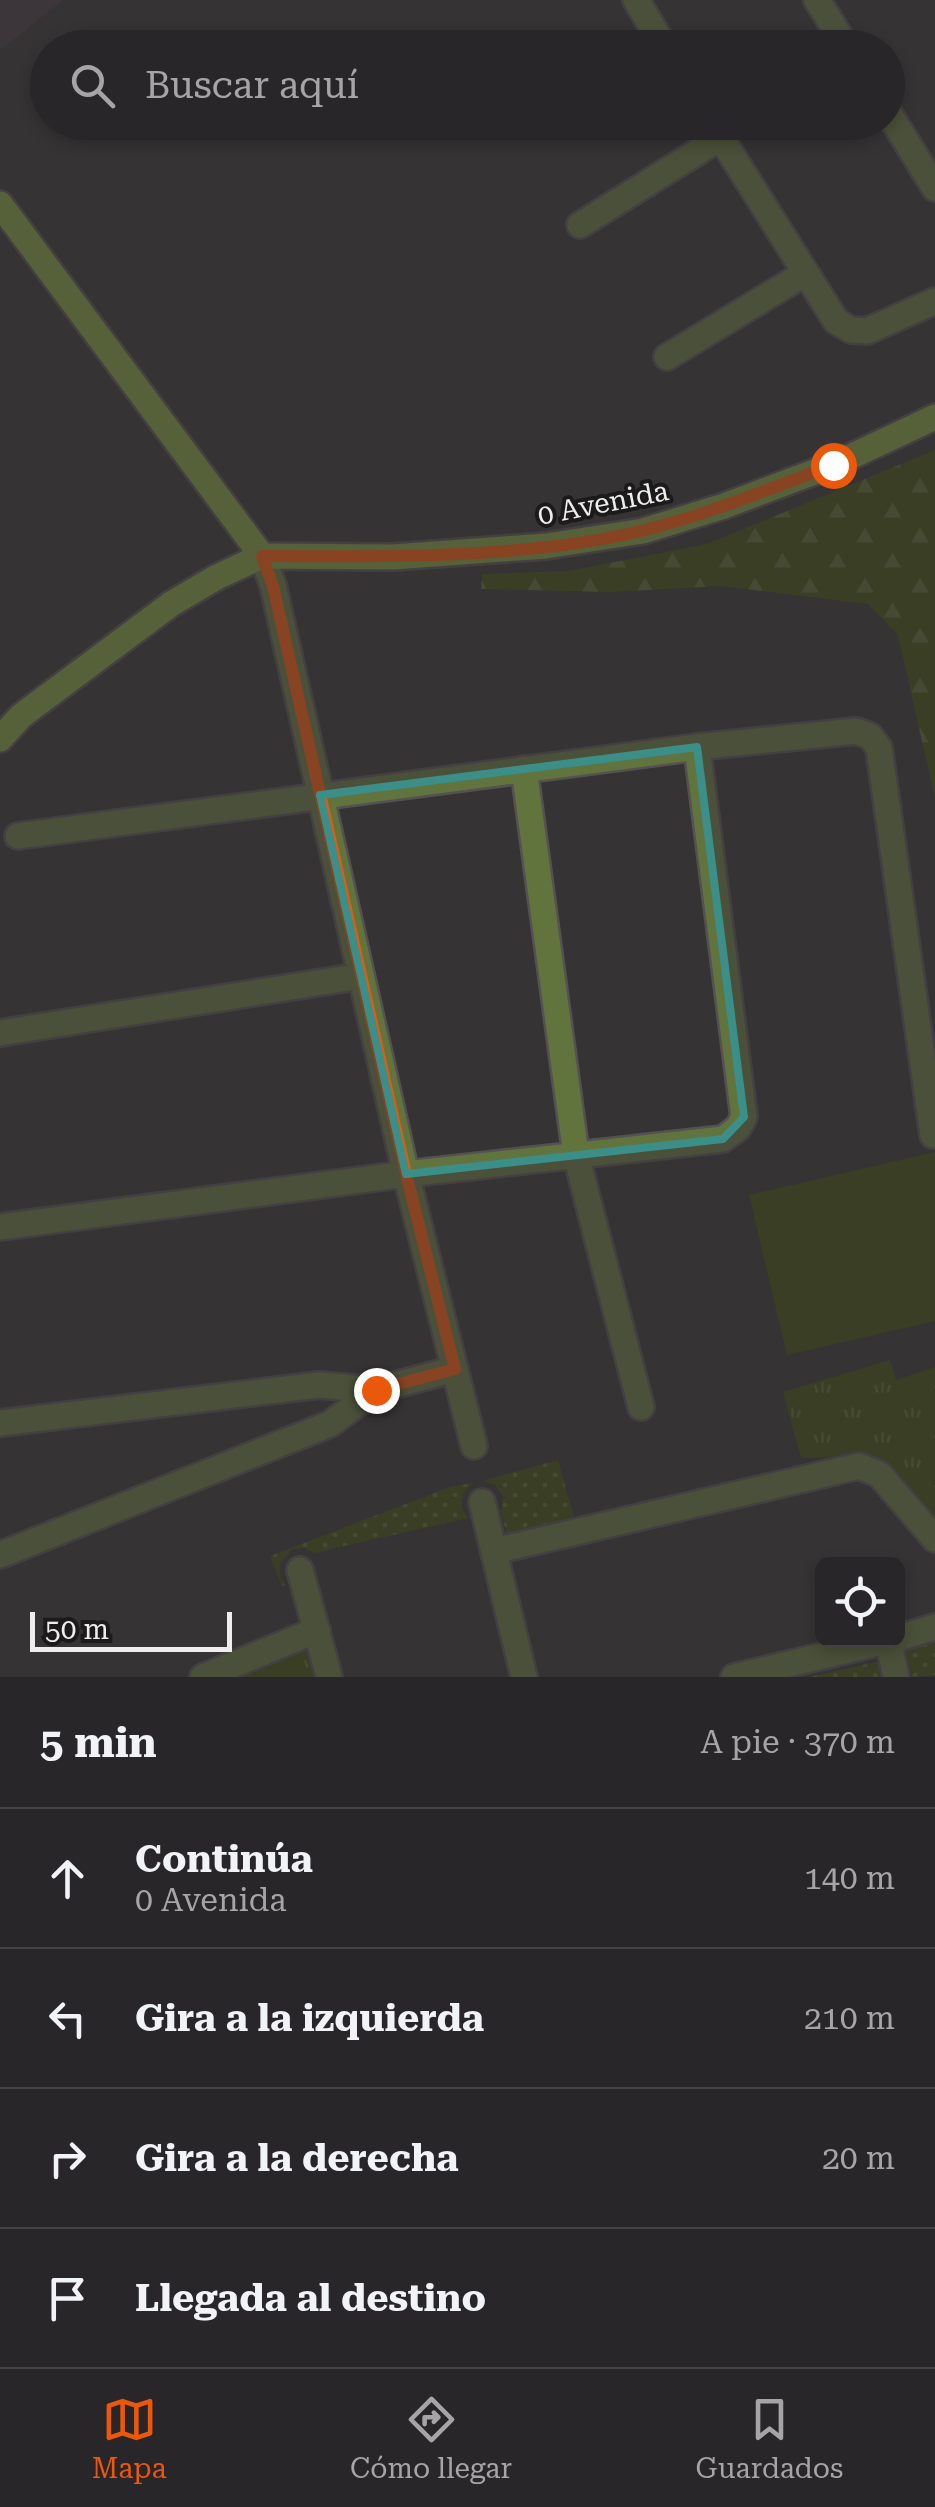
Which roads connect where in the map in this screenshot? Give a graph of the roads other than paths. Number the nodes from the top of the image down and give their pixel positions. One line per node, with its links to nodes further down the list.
1 (636, 0): 3 (street)
2 (817, 0): 4 (street)
3 (654, 30)
4 (836, 30)
5 (905, 139): 8 (street)
6 (701, 140): 10 (street)
7 (721, 140): 11 (street)
8 (935, 188)
9 (0, 204): 15 (main road)
10 (580, 226)
11 (804, 274): 12 (street); 13 (street)
12 (935, 301)
13 (667, 357)
14 (935, 418): 15 (main road, 0 Avenida)
15 (262, 556): 16 (main road); 19 (street)
16 (0, 739)
17 (697, 747): 18 (street); 23 (street); 25 (street)
18 (524, 769): 19 (street); 25 (street)
19 (320, 794): 20 (street); 21 (street)
20 (18, 836)
21 (360, 976): 22 (street); 26 (street)
22 (0, 1033)
23 (929, 1043): 24 (street)
24 (933, 1135)
25 (576, 1155): 26 (street); 30 (street)
26 (406, 1174): 27 (street); 28 (street)
27 (0, 1227)
28 (455, 1369): 29 (street); 32 (street)
29 (376, 1390): 31 (street); 36 (street)
30 (641, 1407)
31 (0, 1423)
32 (474, 1446)
33 (482, 1502): 35 (street)
34 (935, 1539): 35 (street)
35 (494, 1551): 45 (street)
36 (0, 1554)
37 (300, 1570): 39 (street)
38 (935, 1628): 40 (street)
39 (317, 1630): 43 (street); 44 (street)
40 (905, 1636)
41 (859, 1647): 46 (street)
42 (893, 1647): 47 (street)
43 (202, 1677)
44 (329, 1677)
45 (524, 1677)
46 (734, 1677)
47 (896, 1677)

